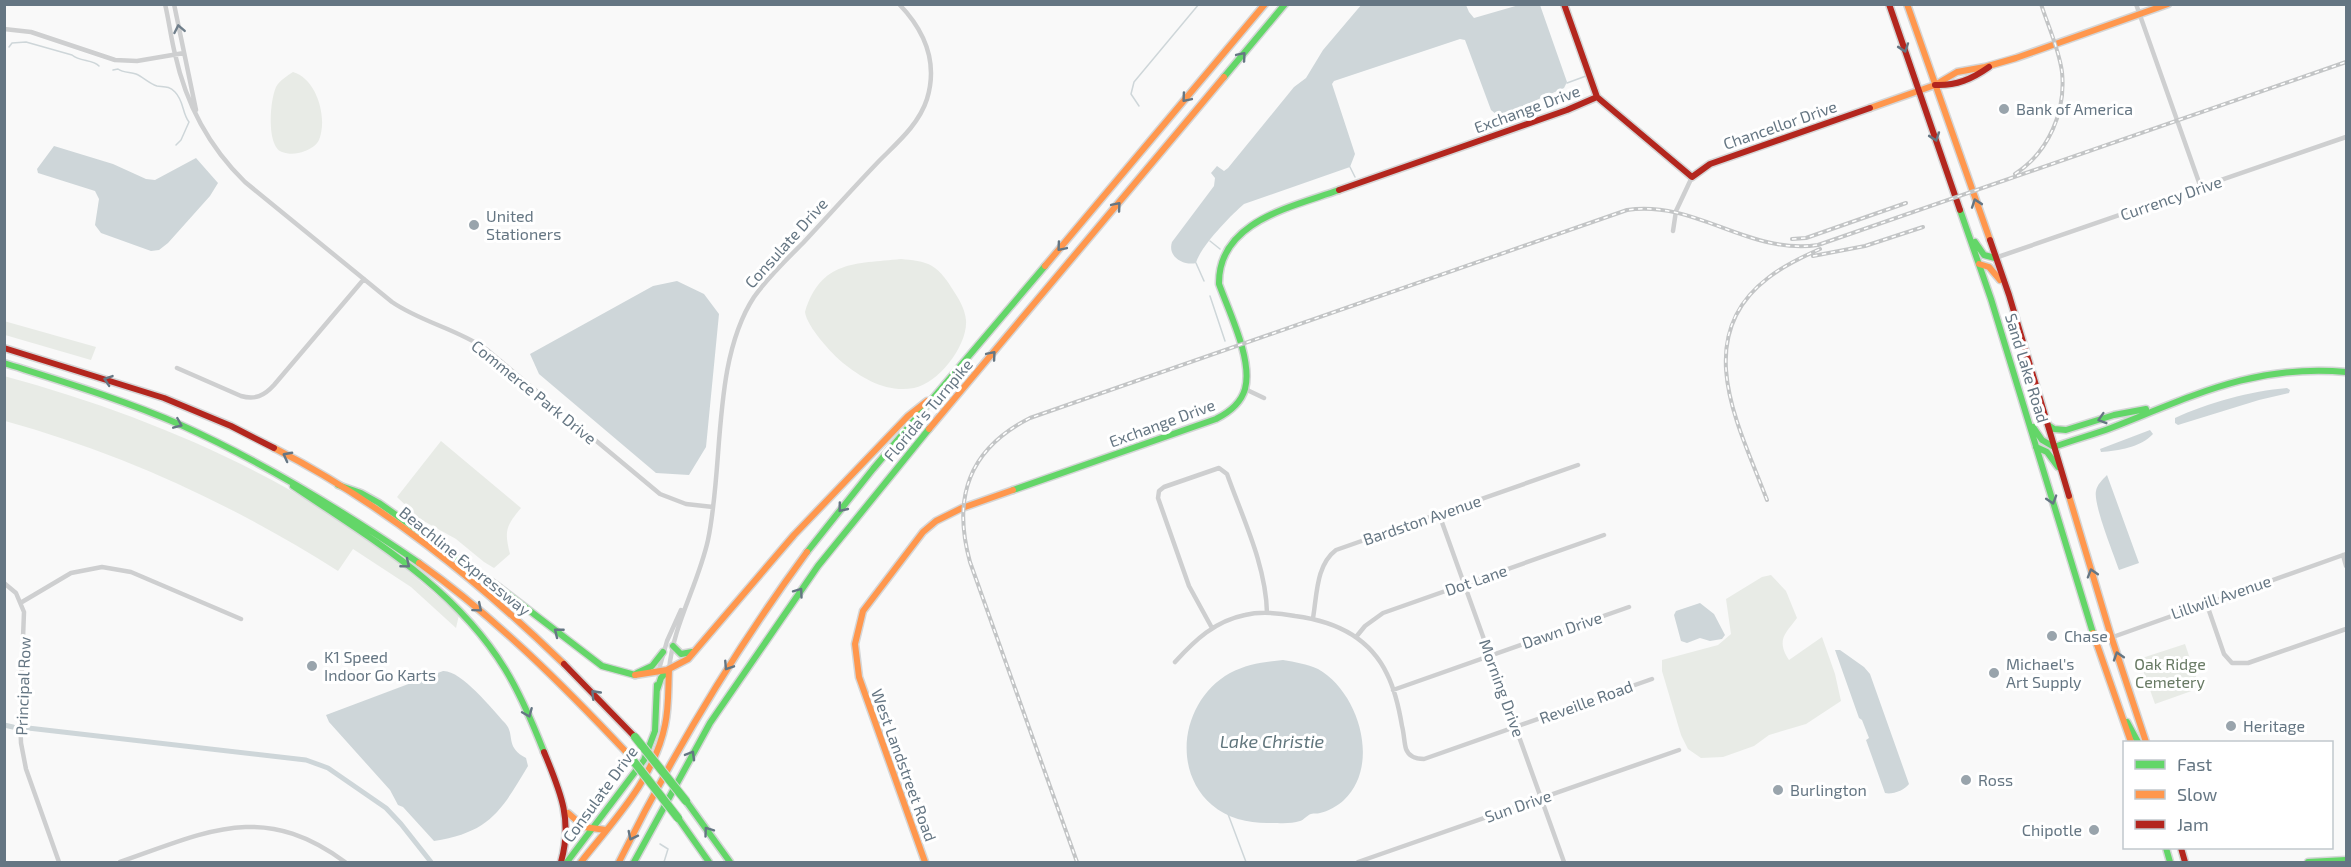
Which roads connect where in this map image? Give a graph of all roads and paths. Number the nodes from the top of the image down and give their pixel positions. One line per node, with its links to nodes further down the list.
1 (165, 4): 14 (street, Commerce Park Drive)
2 (174, 4): 13 (street, Commerce Park Drive, one-way to 2)
3 (899, 4): 45 (street, Consulate Drive)
4 (1264, 4): 34 (main road, Florida's Turnpike, one-way to 34)
5 (1285, 4): 94 (main road, Florida's Turnpike, one-way to 5)
6 (1564, 4): 18 (main road)
7 (1889, 4): 17 (main road, Sand Lake Road, one-way to 17)
8 (1907, 4): 16 (main road, Sand Lake Road)
9 (2136, 4): 11 (street)
10 (2168, 4): 11 (main road, Chancellor Drive)
11 (2140, 14): 15 (main road, Chancellor Drive); 22 (street)
12 (4, 29): 14 (street)
13 (184, 53): 14 (street); 19 (street, Commerce Park Drive)
14 (175, 55): 19 (street, Commerce Park Drive)
15 (1991, 66): 16 (main road, Chancellor Drive); 16 (main road, Chancellor Drive)
16 (1935, 85): 17 (main road, Chancellor Drive); 25 (main road, Sand Lake Road, one-way to 16)
17 (1919, 91): 21 (main road, Chancellor Drive); 23 (main road, Sand Lake Road, one-way to 23)
18 (1597, 97): 21 (main road); 33 (main road, Exchange Drive)
19 (200, 124): 27 (street, Commerce Park Drive)
20 (2346, 136): 22 (street, Currency Drive)
21 (1692, 177): 24 (street)
22 (2201, 188): 25 (street, Currency Drive)
23 (1966, 227): 25 (main road); 26 (main road, Sand Lake Road)
24 (1673, 231)
25 (1995, 258): 28 (main road, Sand Lake Road)
26 (1979, 264): 28 (main road); 37 (main road, Sand Lake Road)
27 (364, 279): 31 (street); 45 (street, Commerce Park Drive)
28 (2008, 295): 38 (main road, Sand Lake Road)
29 (4, 348): 44 (main road, Beachline Expressway, one-way to 29)
30 (4, 363): 42 (main road, Beachline Expressway, one-way to 42)
31 (177, 368)
32 (2346, 372): 36 (main road)
33 (1245, 389): 35 (street); 71 (main road, Exchange Drive)
34 (940, 391): 65 (main road); 93 (main road, Florida's Turnpike, one-way to 93)
35 (1263, 398)
36 (2158, 406): 38 (main road, one-way to 38); 40 (main road)
37 (2025, 408): 39 (main road, Sand Lake Road); 40 (main road)
38 (2048, 425): 40 (main road, Sand Lake Road)
39 (2036, 447): 43 (main road); 63 (main road, Sand Lake Road, one-way to 63)
40 (2054, 447): 43 (main road, Sand Lake Road)
41 (1578, 465): 46 (street, Bardston Avenue)
42 (273, 470): 83 (main road, one-way to 83); 95 (main road, Beachline Expressway, one-way to 95, bridge)
43 (2063, 475): 61 (main road, Sand Lake Road, one-way to 43)
44 (338, 485): 70 (main road, one-way to 44); 96 (main road, Beachline Expressway, one-way to 44, bridge)
45 (713, 507): 54 (street, Consulate Drive)
46 (1439, 514): 51 (street, Morning Drive); 57 (street, Bardston Avenue)
47 (1604, 535): 51 (street, Dot Lane)
48 (2345, 554): 49 (street); 53 (street, Lillwill Avenue)
49 (2346, 566)
50 (4, 583): 52 (street)
51 (1464, 585): 62 (street, Dot Lane); 67 (street, Morning Drive)
52 (22, 602): 58 (street); 87 (street, Principal Row)
53 (2206, 603): 60 (street); 61 (street, Lillwill Avenue)
54 (686, 604): 64 (street, Consulate Drive); 66 (street, Consulate Drive)
55 (1629, 607): 67 (street, Dawn Drive)
56 (1268, 613): 57 (street); 59 (street); 59 (street)
57 (1313, 618): 62 (street)
58 (241, 620)
59 (1212, 628): 68 (street)
60 (2346, 629)
61 (2111, 636): 63 (street, Lillwill Avenue); 79 (main road, Sand Lake Road, one-way to 61)
62 (1356, 637): 74 (street)
63 (2096, 643): 75 (main road, Sand Lake Road)
64 (673, 646): 65 (main road); 69 (street, Consulate Drive)
65 (696, 650): 69 (main road)
66 (663, 652): 70 (main road); 73 (street, Consulate Drive)
67 (1490, 656): 74 (street, Dawn Drive); 76 (street, Morning Drive)
68 (1175, 662)
69 (669, 670): 73 (main road); 80 (main road, Consulate Drive)
70 (629, 674): 73 (main road)
71 (859, 677): 97 (main road, West Landstreet Road)
72 (1652, 679): 76 (street, Reveille Road)
73 (656, 680): 80 (main road); 84 (main road, Consulate Drive)
74 (1393, 690): 76 (street, Reveille Road)
75 (2114, 696): 77 (main road, Sand Lake Road); 78 (main road)
76 (1516, 727): 82 (street, Morning Drive)
77 (2131, 741)
78 (2137, 741)
79 (2146, 741)
80 (660, 743): 85 (main road, Consulate Drive)
81 (1678, 750): 82 (street, Sun Drive)
82 (1541, 798): 98 (street, Sun Drive); 99 (street, Morning Drive)
83 (567, 812): 84 (main road); 90 (main road)
84 (592, 829): 85 (main road); 91 (main road, Consulate Drive)
85 (606, 830): 92 (main road, Consulate Drive)
86 (2346, 860): 100 (main road)
87 (59, 862)
88 (120, 862): 89 (street)
89 (345, 862)
90 (561, 862)
91 (567, 862)
92 (581, 862)
93 (619, 862)
94 (634, 862)
95 (709, 862)
96 (730, 862)
97 (925, 862)
98 (1358, 862)
99 (1564, 862)
100 (2308, 862)

